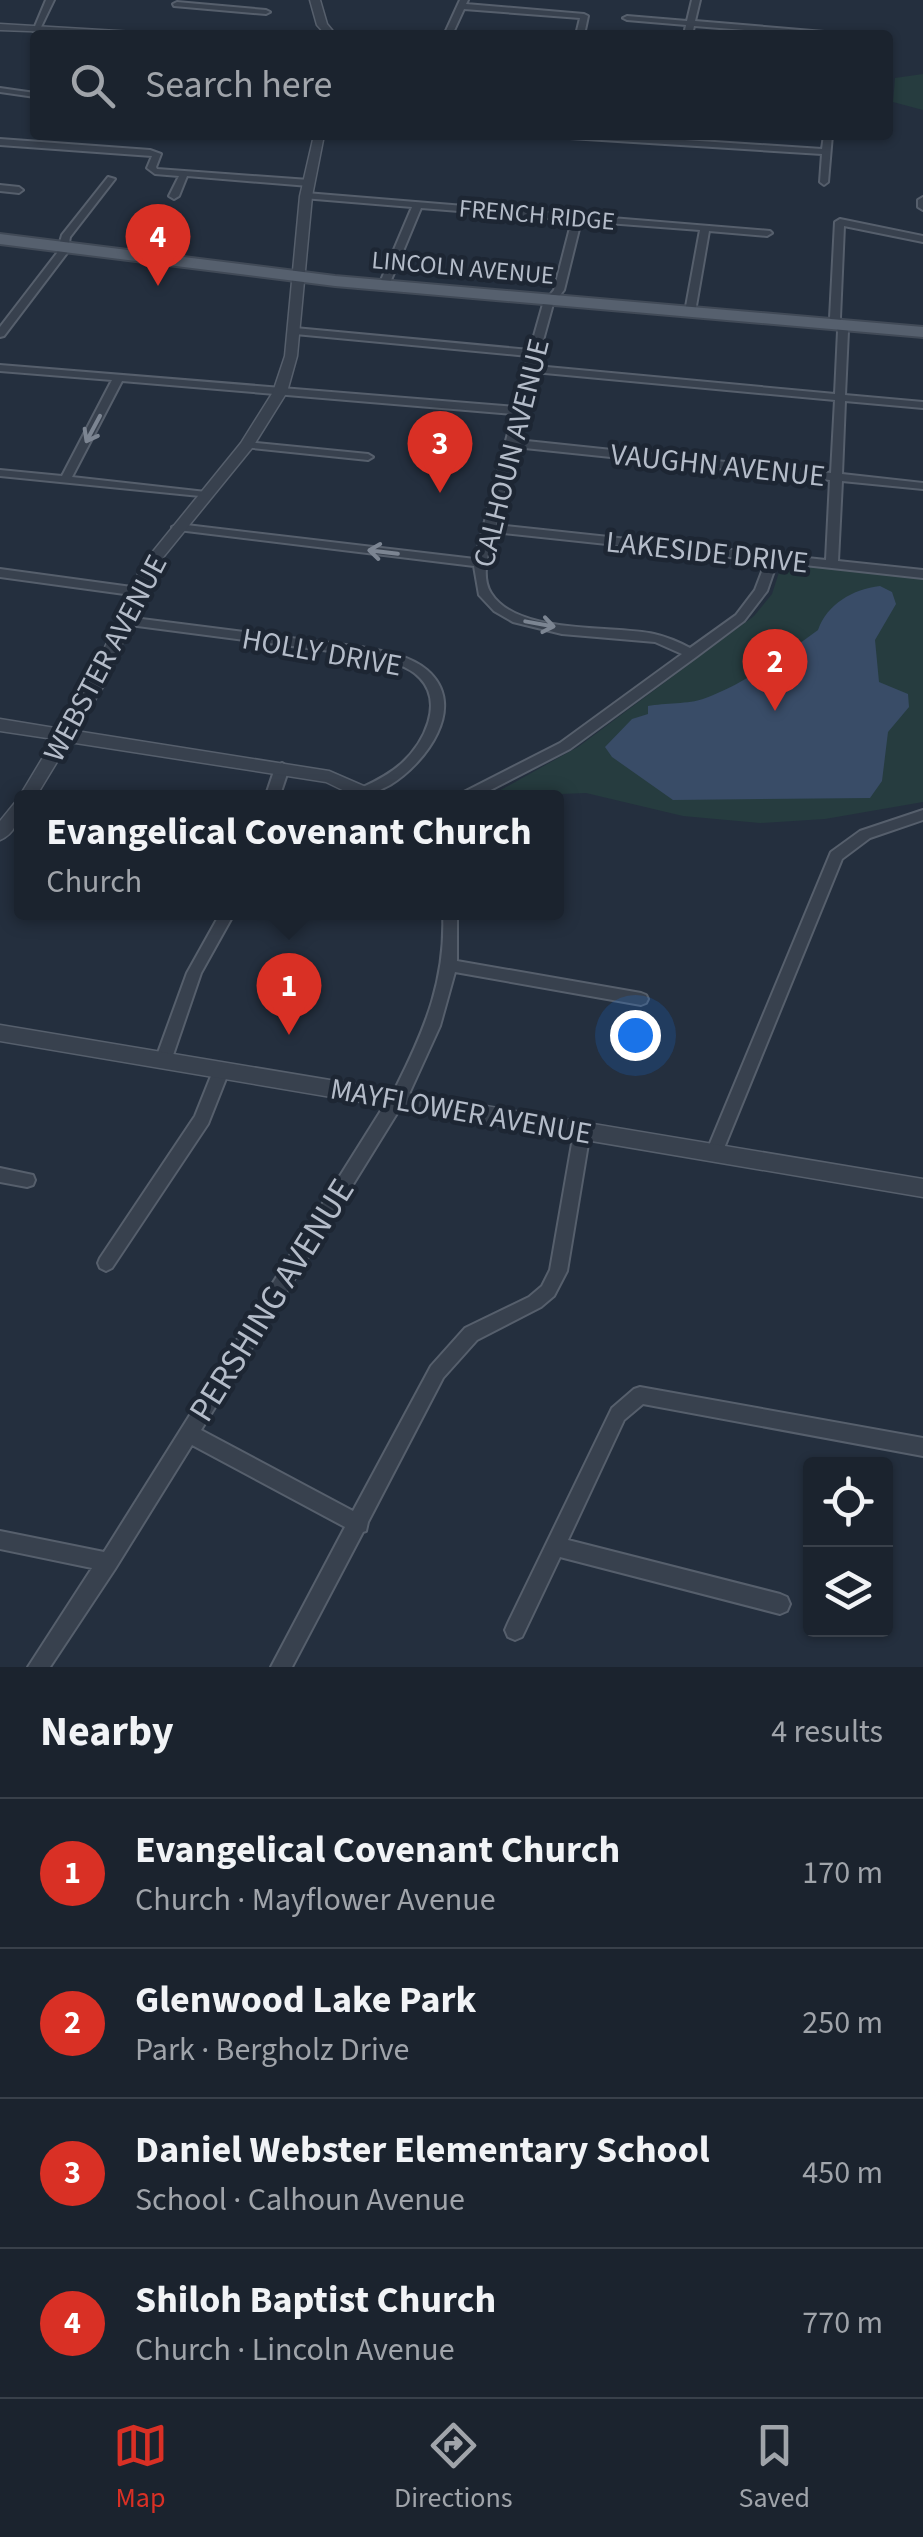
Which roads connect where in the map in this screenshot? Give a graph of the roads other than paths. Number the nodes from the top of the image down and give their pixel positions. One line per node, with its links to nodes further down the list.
1 (50, 0): 11 (street)
2 (315, 0): 13 (street)
3 (696, 0): 9 (street)
4 (462, 3): 14 (street); 15 (street)
5 (176, 4): 6 (street)
6 (210, 4): 7 (street)
7 (266, 12)
8 (628, 18): 9 (street)
9 (690, 23): 16 (street); 17 (street)
10 (0, 26): 11 (street)
11 (36, 29): 12 (street)
12 (52, 30)
13 (326, 30)
14 (450, 30)
15 (581, 30)
16 (689, 30)
17 (783, 30)
18 (0, 90): 19 (street)
19 (30, 93)
20 (318, 140): 29 (street, WEBSTER AVENUE)
21 (697, 140): 24 (street)
22 (828, 140): 24 (street)
23 (0, 142): 25 (street)
24 (827, 152): 27 (street)
25 (184, 174): 29 (street, FRENCH RIDGE); 31 (street)
26 (111, 179): 38 (street)
27 (824, 182)
28 (0, 188): 30 (street)
29 (308, 189): 32 (street, FRENCH RIDGE); 39 (street, WEBSTER AVENUE)
30 (19, 190)
31 (174, 196)
32 (418, 204): 33 (street, FRENCH RIDGE); 40 (street)
33 (577, 218): 34 (street, FRENCH RIDGE); 41 (street, CALHOUN AVENUE)
34 (706, 228): 35 (street, FRENCH RIDGE); 42 (street)
35 (767, 233)
36 (923, 239): 43 (street)
37 (0, 240): 38 (main road, LINCOLN AVENUE)
38 (62, 246): 39 (main road, LINCOLN AVENUE); 46 (street)
39 (298, 274): 40 (main road, LINCOLN AVENUE); 44 (street, WEBSTER AVENUE)
40 (384, 285): 41 (main road, LINCOLN AVENUE)
41 (550, 300): 42 (main road, LINCOLN AVENUE); 47 (street, CALHOUN AVENUE)
42 (690, 312): 43 (main road, LINCOLN AVENUE)
43 (840, 325): 45 (main road, LINCOLN AVENUE); 52 (street)
44 (295, 331): 47 (street); 51 (street, WEBSTER AVENUE)
45 (923, 332)
46 (0, 334)
47 (534, 352): 49 (street, CALHOUN AVENUE)
48 (0, 368): 50 (street)
49 (532, 369): 52 (street); 54 (street, CALHOUN AVENUE)
50 (118, 379): 51 (street); 60 (street, one-way to 60)
51 (280, 392): 54 (street); 56 (street, WEBSTER AVENUE)
52 (838, 397): 53 (street); 59 (street)
53 (923, 405)
54 (521, 411): 55 (street, CALHOUN AVENUE)
55 (514, 443): 59 (street, VAUGHN AVENUE); 64 (street, CALHOUN AVENUE)
56 (246, 444): 57 (street); 62 (street, WEBSTER AVENUE)
57 (368, 457)
58 (0, 472): 60 (street)
59 (837, 477): 61 (street, VAUGHN AVENUE); 67 (street)
60 (66, 480): 62 (street)
61 (923, 486)
62 (206, 495): 63 (street, WEBSTER AVENUE)
63 (178, 528): 66 (street, one-way to 63); 70 (street, WEBSTER AVENUE)
64 (492, 528): 65 (street, LAKESIDE DRIVE); 66 (street, CALHOUN AVENUE)
65 (772, 559): 67 (street, LAKESIDE DRIVE); 72 (street)
66 (480, 563): 72 (street, CALHOUN AVENUE, one-way to 72)
67 (832, 566): 69 (street, LAKESIDE DRIVE)
68 (0, 573): 70 (street)
69 (923, 574)
70 (139, 592): 71 (street, WEBSTER AVENUE)
71 (126, 621): 74 (street, WEBSTER AVENUE); 79 (street, HOLLY DRIVE)
72 (692, 654): 80 (street)
73 (0, 725): 74 (street)
74 (66, 737): 75 (street); 76 (street, WEBSTER AVENUE)
75 (282, 768): 77 (street); 78 (street)
76 (31, 790)
77 (275, 790)
78 (361, 790)
79 (377, 790)
80 (480, 790)
81 (923, 816): 91 (street)
82 (223, 920): 87 (street)
83 (450, 920): 84 (street, PERSHING AVENUE)
84 (449, 966): 85 (street); 89 (street, PERSHING AVENUE)
85 (641, 999)
86 (0, 1033): 87 (street, MAYFLOWER AVENUE)
87 (164, 1061): 88 (street, MAYFLOWER AVENUE)
88 (221, 1071): 89 (street, MAYFLOWER AVENUE); 96 (street)
89 (396, 1100): 90 (street, MAYFLOWER AVENUE); 97 (street, PERSHING AVENUE)
90 (582, 1132): 91 (street, MAYFLOWER AVENUE); 99 (street)
91 (714, 1153): 95 (street, MAYFLOWER AVENUE)
92 (0, 1175): 93 (street)
93 (27, 1180)
94 (923, 1180): 95 (street)
95 (923, 1188)
96 (106, 1262)
97 (188, 1433): 99 (street); 102 (street, PERSHING AVENUE)
98 (923, 1447): 101 (street)
99 (358, 1524): 106 (street)
100 (0, 1540): 102 (street)
101 (554, 1546): 103 (street); 104 (street)
102 (108, 1562): 105 (street, PERSHING AVENUE)
103 (780, 1604)
104 (515, 1630)
105 (38, 1667)
106 (281, 1667)

